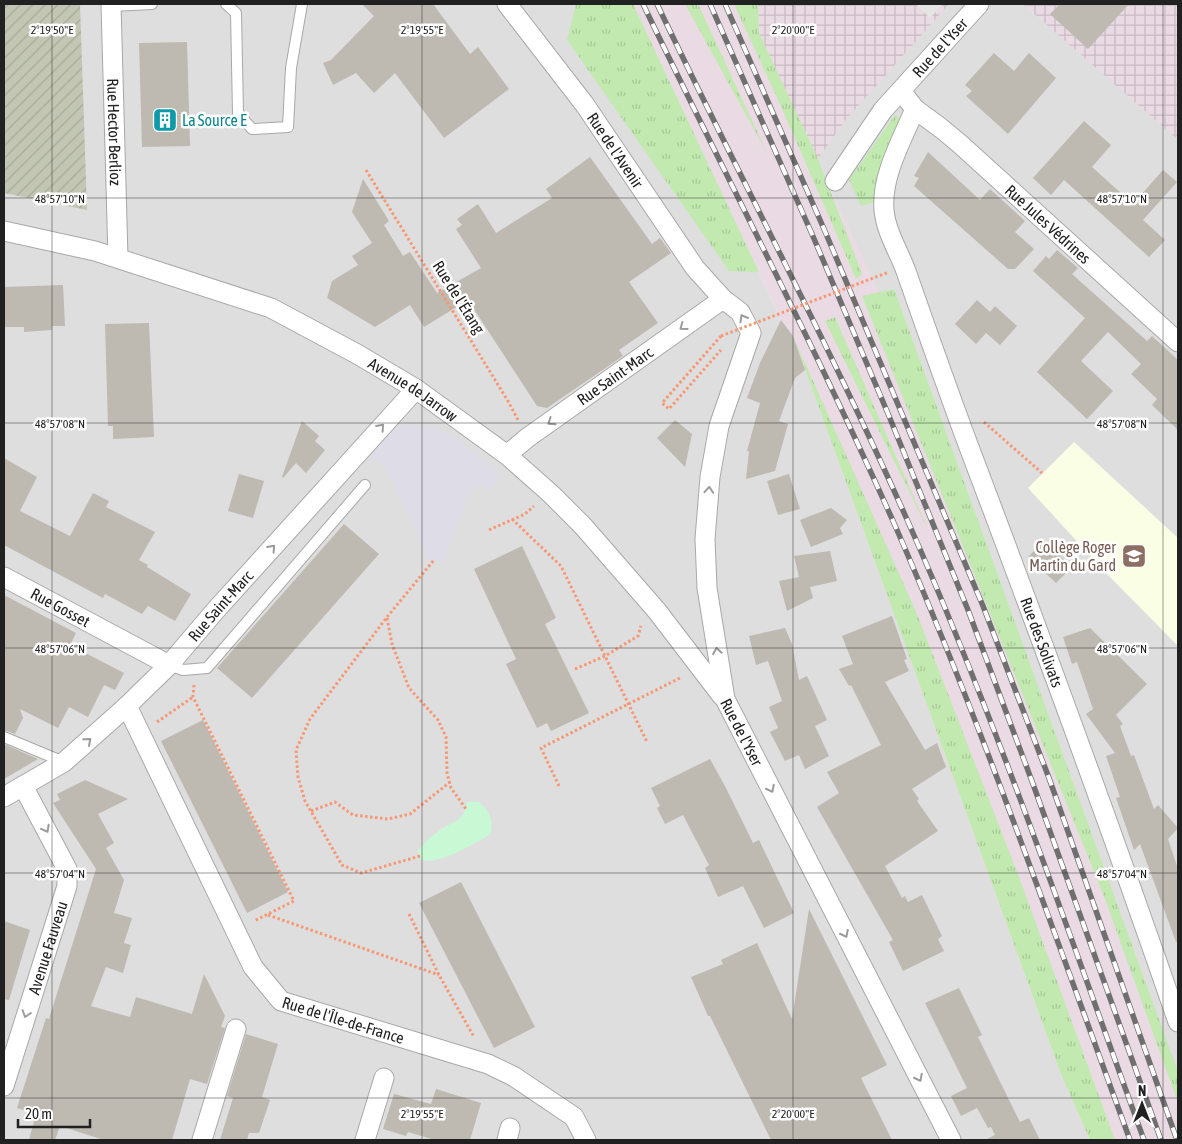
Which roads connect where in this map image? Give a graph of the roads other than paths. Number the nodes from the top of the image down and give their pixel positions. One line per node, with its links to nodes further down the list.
1 (152, 4): 6 (lane)
2 (226, 4): 3 (lane)
3 (302, 4)
4 (507, 4): 12 (street, Rue de l'Avenir)
5 (979, 4): 7 (street, Rue de l'Yser)
6 (111, 5): 11 (street, Rue Hector Berlioz)
7 (901, 91): 8 (street, Rue de l'Yser); 9 (street, Rue de l'Yser)
8 (915, 109): 13 (street, Rue Jules Védrines); 24 (street, Rue des Solivats)
9 (835, 181)
10 (4, 231): 11 (street, Avenue de Jarrow)
11 (118, 258): 14 (street, Avenue de Jarrow)
12 (723, 299): 15 (street, Rue Saint-Marc, one-way to 15); 19 (street, Rue de l'Yser, one-way to 12)
13 (1178, 342)
14 (416, 389): 15 (street, Avenue de Jarrow); 18 (street, Rue Saint-Marc, one-way to 14)
15 (507, 455): 19 (street, Avenue de Jarrow)
16 (365, 485): 18 (lane)
17 (4, 577): 18 (street, Rue Gosset)
18 (170, 665): 20 (street, Rue Saint-Marc)
19 (724, 699): 31 (street, Rue de l'Yser, one-way to 31)
20 (127, 706): 22 (street, Rue Saint-Marc, one-way to 20); 30 (street, Rue de l'Île-de-France)
21 (4, 737): 22 (lane)
22 (64, 762): 23 (street, Rue Saint-Marc)
23 (10, 791): 27 (street, Avenue Fauveau, one-way to 27)
24 (1178, 1022)
25 (236, 1029): 28 (street)
26 (384, 1078): 29 (street)
27 (4, 1086)
28 (202, 1140)
29 (365, 1140)
30 (586, 1140)
31 (951, 1140)

